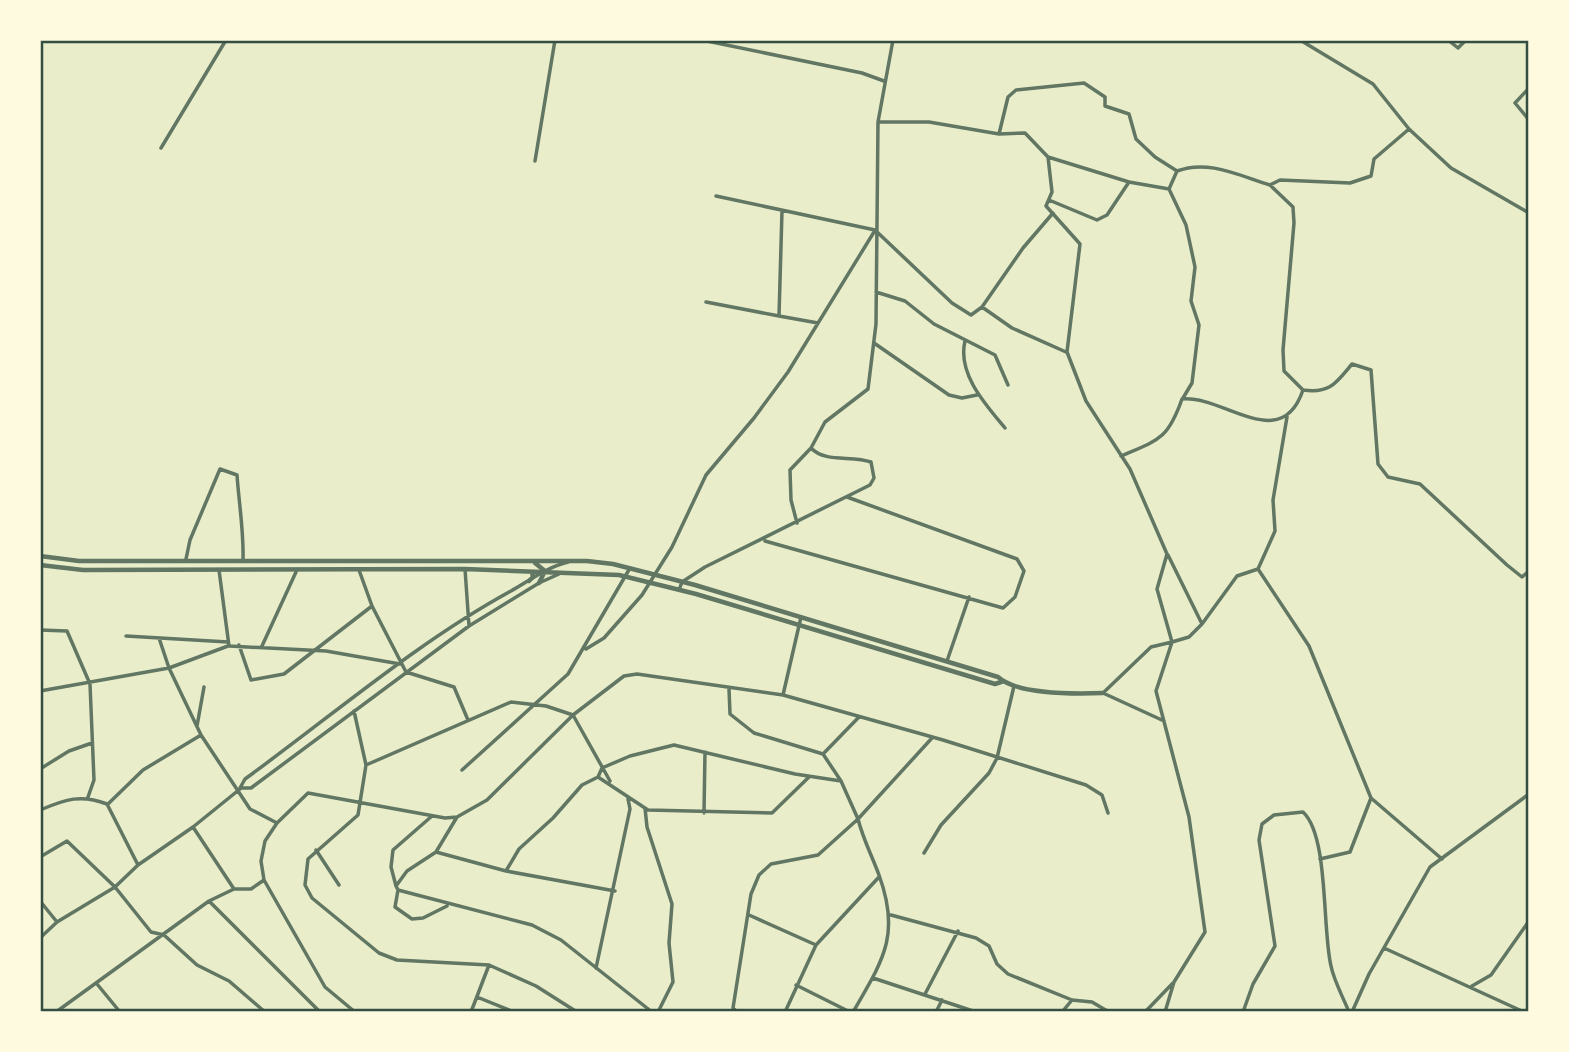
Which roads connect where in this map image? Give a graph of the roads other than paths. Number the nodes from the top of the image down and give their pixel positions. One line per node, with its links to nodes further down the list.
1 (226, 40): 14 (street)
2 (555, 40): 16 (street)
3 (702, 40): 8 (street)
4 (892, 40): 8 (street)
5 (1300, 40): 12 (street)
6 (1448, 40): 7 (street)
7 (1466, 40)
8 (884, 81): 11 (street)
9 (1529, 88): 10 (street)
10 (1529, 120)
11 (878, 122): 13 (street); 26 (street)
12 (1409, 129): 19 (street); 25 (street)
13 (999, 134): 15 (street); 17 (street)
14 (161, 148)
15 (1048, 157): 18 (street); 22 (street)
16 (535, 160)
17 (1177, 171): 19 (street); 20 (street)
18 (1129, 182): 20 (street); 22 (street)
19 (1270, 185): 36 (street)
20 (1169, 189): 38 (street)
21 (716, 197): 23 (street)
22 (1049, 200): 24 (street)
23 (782, 210): 26 (street); 30 (street)
24 (1054, 213): 29 (street); 34 (street)
25 (1529, 213)
26 (875, 230): 27 (street); 29 (street); 31 (street)
27 (876, 292): 32 (street); 33 (street)
28 (706, 302): 30 (street)
29 (982, 307): 34 (street)
30 (779, 316): 31 (street)
31 (818, 323): 63 (street)
32 (965, 341): 35 (street); 37 (street)
33 (874, 343): 37 (street); 41 (street)
34 (1067, 352): 42 (street)
35 (1008, 384)
36 (1303, 390): 39 (street); 60 (street)
37 (978, 395): 40 (street)
38 (1182, 399): 39 (street); 42 (street)
39 (1287, 415): 56 (street)
40 (1004, 428)
41 (811, 448): 43 (street); 44 (street)
42 (1121, 456): 46 (street)
43 (847, 498): 44 (street); 71 (street)
44 (797, 523): 45 (street)
45 (762, 540): 66 (street); 71 (street)
46 (1167, 554): 75 (street); 81 (street)
47 (40, 556): 48 (street)
48 (186, 559): 49 (street); 49 (street)
49 (243, 561): 50 (street)
50 (531, 561): 51 (street); 59 (street)
51 (573, 561): 54 (street); 59 (street)
52 (40, 565): 53 (street)
53 (219, 568): 61 (street); 82 (street)
54 (630, 568): 63 (street); 64 (street)
55 (464, 569): 57 (street); 58 (street); 74 (street)
56 (1258, 569): 75 (street); 124 (street)
57 (359, 570): 61 (street); 72 (street)
58 (531, 571): 59 (street); 65 (street)
59 (545, 571): 62 (street); 65 (street); 67 (street)
60 (1529, 571)
61 (296, 572): 84 (street)
62 (564, 572): 64 (street); 67 (street)
63 (654, 575): 66 (street); 68 (street)
64 (625, 577): 68 (street); 85 (street)
65 (526, 582): 69 (street); 74 (street)
66 (682, 582): 70 (street); 73 (street)
67 (539, 583): 69 (street)
68 (650, 583): 70 (street); 85 (street)
69 (528, 590): 77 (street)
70 (679, 590): 76 (street)
71 (969, 597): 87 (street)
72 (372, 606): 86 (street); 88 (street)
73 (801, 617): 76 (street); 87 (street)
74 (467, 618): 77 (street); 88 (street)
75 (1202, 624): 81 (street)
76 (799, 625): 91 (street); 98 (street)
77 (469, 626): 90 (street)
78 (40, 629): 92 (street)
79 (125, 636): 80 (street)
80 (159, 638): 82 (street); 89 (street)
81 (1172, 642): 97 (street); 104 (street)
82 (228, 644): 83 (street); 89 (street)
83 (239, 645): 84 (street); 86 (street)
84 (262, 646): 86 (street)
85 (586, 649): 99 (street)
86 (318, 650): 88 (street)
87 (947, 661): 91 (street)
88 (400, 664): 90 (street); 120 (street)
89 (169, 668): 92 (street); 105 (street)
90 (406, 672): 100 (street); 103 (street)
91 (1004, 681): 93 (street)
92 (90, 684): 96 (street); 108 (street)
93 (1014, 686): 97 (street); 111 (street)
94 (204, 687): 105 (street)
95 (729, 689): 98 (street); 101 (street); 110 (street)
96 (40, 691)
97 (1103, 693): 104 (street)
98 (783, 695): 102 (street)
99 (537, 705): 101 (street); 103 (street); 115 (street)
100 (354, 711): 112 (street); 120 (street)
101 (573, 715): 113 (street); 132 (street)
102 (859, 717): 107 (street); 110 (street)
103 (468, 720): 112 (street)
104 (1164, 720): 166 (street)
105 (197, 726): 106 (street)
106 (201, 735): 120 (street); 126 (street)
107 (932, 738): 111 (street); 133 (street)
108 (92, 743): 114 (street); 122 (street)
109 (705, 752): 113 (street); 117 (street); 129 (street)
110 (823, 754): 119 (street)
111 (997, 758): 130 (street); 138 (street)
112 (366, 765): 125 (street)
113 (602, 768): 116 (street); 118 (street)
114 (40, 769)
115 (462, 770)
116 (598, 777): 118 (street); 143 (street)
117 (810, 777): 119 (street); 129 (street)
118 (610, 781): 123 (street)
119 (841, 781): 133 (street)
120 (239, 789): 134 (street); 135 (street)
121 (1529, 794): 141 (street)
122 (88, 797): 126 (street); 128 (street)
123 (628, 797): 127 (street); 150 (street)
124 (1371, 798): 140 (street); 141 (street)
125 (362, 803): 131 (street); 134 (street); 136 (street)
126 (107, 804): 142 (street)
127 (645, 808): 129 (street); 183 (street)
128 (40, 810)
129 (704, 813)
130 (1108, 813)
131 (432, 816): 132 (street); 149 (street)
132 (457, 817): 137 (street)
133 (858, 820): 144 (street); 154 (street)
134 (276, 823): 145 (street)
135 (193, 827): 142 (street); 148 (street)
136 (316, 850): 146 (street); 163 (street)
137 (436, 852): 143 (street); 149 (street)
138 (924, 853)
139 (40, 857): 147 (street)
140 (1320, 859): 193 (street); 194 (street)
141 (1442, 859): 162 (street)
142 (138, 865): 147 (street)
143 (506, 871): 150 (street)
144 (879, 876): 155 (street); 161 (street)
145 (264, 880): 148 (street); 178 (street)
146 (339, 885)
147 (115, 887): 156 (street); 159 (street)
148 (234, 888): 152 (street)
149 (397, 888): 153 (street); 153 (street)
150 (615, 891): 164 (street)
151 (40, 901): 156 (street)
152 (209, 901): 159 (street); 177 (street)
153 (449, 905): 164 (street)
154 (749, 915): 161 (street); 184 (street)
155 (891, 915): 158 (street); 165 (street)
156 (57, 922): 160 (street)
157 (1529, 922): 169 (street)
158 (958, 931): 170 (street); 173 (street)
159 (164, 936): 167 (street); 176 (street)
160 (40, 938)
161 (816, 946): 168 (street)
162 (1384, 948): 169 (street); 194 (street)
163 (489, 965): 171 (street); 181 (street)
164 (596, 968): 182 (street)
165 (873, 978): 170 (street); 186 (street)
166 (1174, 982): 191 (street); 192 (street)
167 (97, 984): 174 (street); 175 (street)
168 (796, 985): 185 (street); 186 (street)
169 (1472, 986): 195 (street)
170 (925, 995): 172 (street)
171 (477, 997): 179 (street); 180 (street)
172 (943, 1000): 187 (street); 188 (street)
173 (1072, 1000): 189 (street); 190 (street)
174 (56, 1012)
175 (120, 1012)
176 (265, 1012)
177 (320, 1012)
178 (355, 1012)
179 (471, 1012)
180 (514, 1012)
181 (576, 1012)
182 (652, 1012)
183 (658, 1012)
184 (737, 1012)
185 (785, 1012)
186 (852, 1012)
187 (936, 1012)
188 (976, 1012)
189 (1062, 1012)
190 (1109, 1012)
191 (1145, 1012)
192 (1165, 1012)
193 (1243, 1012)
194 (1350, 1012)
195 (1524, 1012)

